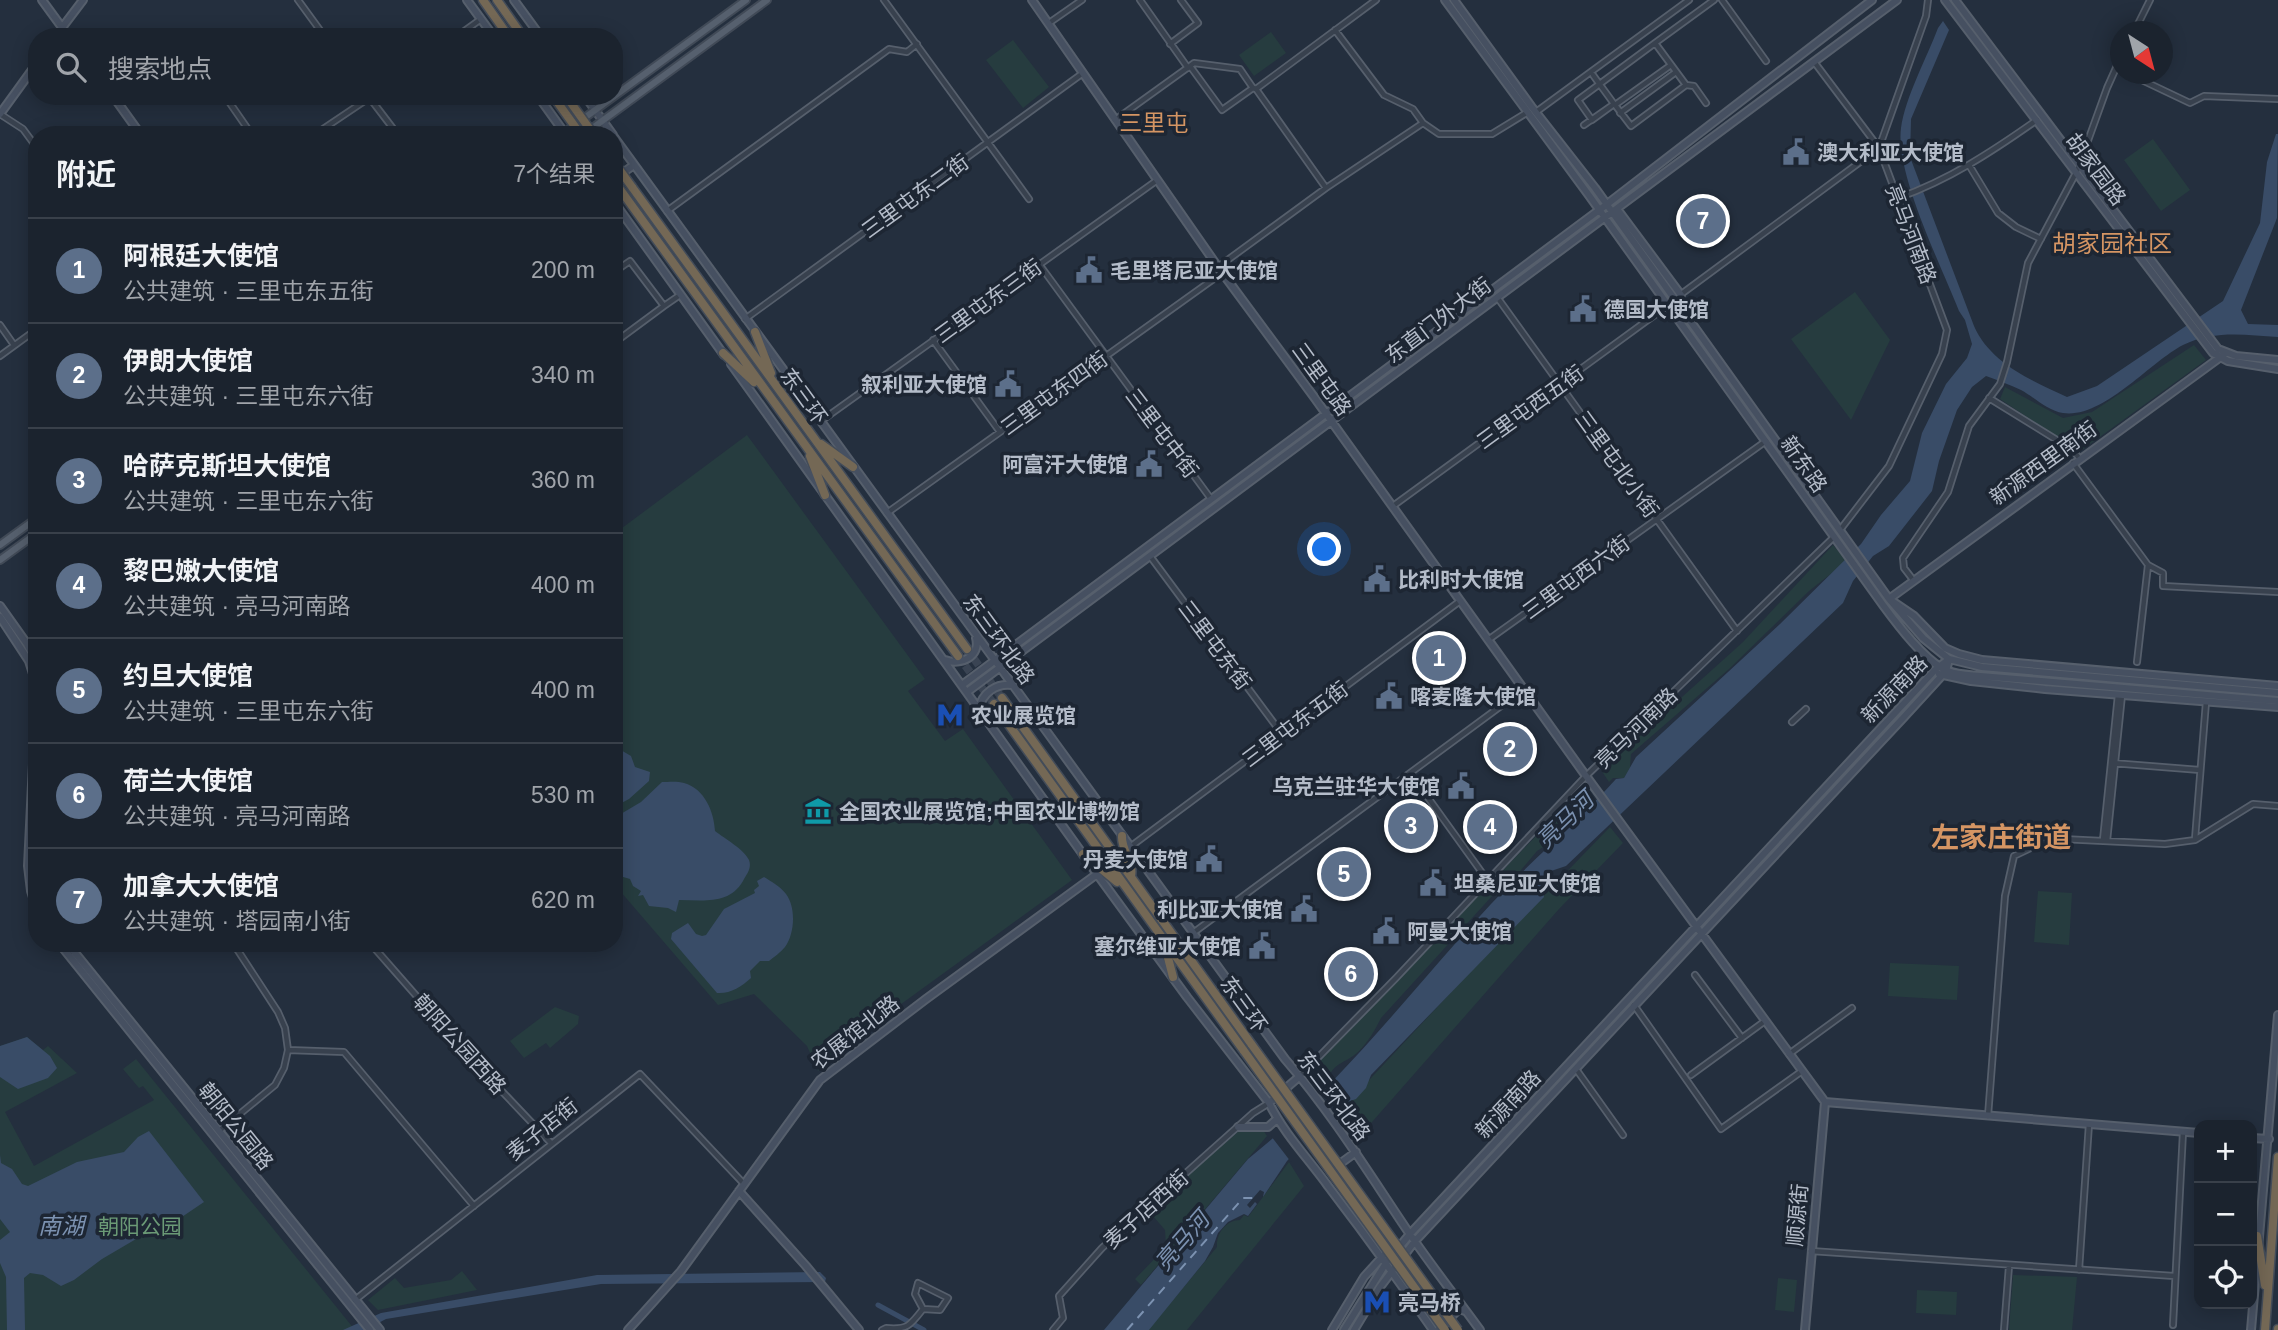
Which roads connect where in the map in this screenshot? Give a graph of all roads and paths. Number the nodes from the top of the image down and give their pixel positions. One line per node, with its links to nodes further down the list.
1 (42, 0): 30 (street)
2 (83, 0): 30 (street)
3 (298, 0): 31 (street)
4 (467, 0): 27 (street)
5 (484, 0): 34 (highway)
6 (497, 0): 35 (highway)
7 (514, 0): 36 (street)
8 (746, 0): 54 (main road)
9 (767, 0): 71 (main road)
10 (884, 0): 39 (street)
11 (1032, 0): 29 (street, 三里屯路)
12 (1082, 0): 29 (street)
13 (1140, 0): 40 (street)
14 (1181, 0): 40 (street)
15 (1376, 0): 37 (street)
16 (1445, 0): 68 (street, 新东路)
17 (1454, 0): 68 (street, 新东路)
18 (1689, 0): 68 (street)
19 (1714, 0): 38 (street)
20 (1722, 0): 41 (street)
21 (1872, 0): 101 (street, 东直门外大街)
22 (1897, 0): 42 (street, 东直门外大街)
23 (1928, 0): 88 (street)
24 (1945, 0): 73 (street, 胡家园路)
25 (1955, 0): 90 (street, 胡家园路)
26 (2150, 0): 28 (street)
27 (481, 19): 32 (street); 33 (street)
28 (2140, 21)
29 (1049, 23): 46 (street, 三里屯路)
30 (62, 27)
31 (318, 28)
32 (468, 28)
33 (488, 28)
34 (503, 28)
35 (517, 28)
36 (534, 28)
37 (1335, 30): 53 (street); 74 (street)
38 (1655, 43): 43 (street); 49 (street)
39 (917, 44): 87 (street); 102 (street)
40 (1170, 44): 44 (street)
41 (1766, 61)
42 (1815, 63): 88 (street, 亮马河南路); 104 (street, 东直门外大街)
43 (1671, 65): 45 (street); 66 (street)
44 (1189, 67): 53 (street); 53 (street); 72 (street)
45 (1676, 72): 52 (street); 69 (street)
46 (1084, 73): 72 (street, 三里屯路); 87 (street, 三里屯东二街)
47 (28, 75): 70 (street)
48 (1593, 75): 49 (street)
49 (1600, 84): 66 (street); 66 (street)
50 (2112, 84): 90 (street)
51 (2150, 84): 55 (street)
52 (1686, 85): 56 (street); 69 (street)
53 (1255, 88): 97 (street)
54 (623, 90)
55 (2278, 99)
56 (1706, 103)
57 (119, 105): 76 (street)
58 (231, 105): 77 (street)
59 (358, 105): 78 (street)
60 (376, 105): 79 (street)
61 (544, 105): 80 (street)
62 (560, 105): 82 (highway, bridge)
63 (572, 105): 83 (highway, bridge)
64 (591, 105): 67 (street, 东三环北路)
65 (602, 105): 67 (main road)
66 (1615, 105): 69 (street); 75 (street)
67 (595, 110): 71 (street, 东三环北路); 81 (main road)
68 (1532, 112): 74 (street); 101 (street, 新东路); 103 (street, 新东路)
69 (1620, 113)
70 (0, 114): 86 (street)
71 (603, 120): 84 (main road); 85 (street, 东三环北路)
72 (1115, 120): 96 (street, 三里屯路)
73 (2037, 120): 92 (street); 93 (street, 胡家园路)
74 (1423, 123): 97 (street, 三里屯东四街)
75 (1584, 125)
76 (135, 126)
77 (246, 126)
78 (327, 126)
79 (391, 126)
80 (558, 126)
81 (574, 126)
82 (575, 126)
83 (588, 126)
84 (595, 126)
85 (607, 126)
86 (28, 136)
87 (988, 143): 100 (street); 118 (street, 三里屯东二街)
88 (1879, 148): 99 (street, 亮马河南路); 112 (street)
89 (623, 149): 91 (street, 东三环北路)
90 (2078, 162): 93 (street); 117 (street, 胡家园路)
91 (634, 164): 94 (street); 102 (street, 东三环北路)
92 (1969, 165): 99 (street); 107 (street)
93 (2077, 171): 107 (street); 117 (street, 胡家园路)
94 (623, 173)
95 (623, 174): 132 (highway, 东三环, bridge)
96 (1156, 181): 108 (street, 三里屯东三街); 110 (street, 三里屯路)
97 (1326, 188): 110 (street, 三里屯东四街)
98 (623, 193): 133 (highway, 东三环)
99 (1898, 198): 150 (street, 亮马河南路)
100 (1029, 199)
101 (1606, 205): 103 (street, 东直门外大街); 104 (street)
102 (667, 211): 118 (street, 东三环北路)
103 (1599, 211): 106 (street, 新东路); 135 (street, 东直门外大街)
104 (1615, 211): 106 (street, 东直门外大街); 112 (street); 114 (street, 新东路)
105 (623, 214): 111 (street)
106 (1604, 219): 113 (street, 东直门外大街); 116 (street, 新东路)
107 (2041, 239): 134 (street)
108 (1039, 264): 123 (street, 三里屯东三街); 128 (street, 三里屯中街)
109 (623, 266): 115 (street)
110 (1220, 270): 128 (street, 三里屯东四街); 135 (street, 三里屯路)
111 (681, 294): 115 (street); 125 (street)
112 (1681, 295): 114 (street)
113 (1497, 298): 131 (street, 三里屯北小街); 136 (street, 东直门外大街)
114 (1674, 300): 150 (street, 新东路)
115 (664, 306): 122 (street)
116 (1667, 306): 131 (street, 三里屯西五街); 140 (street, 新东路)
117 (2189, 316): 126 (street, 胡家园路)
118 (745, 318): 120 (street, 东三环北路)
119 (0, 325): 124 (street)
120 (755, 332): 132 (highway); 137 (street, 东三环北路)
121 (28, 335): 124 (street)
122 (623, 336)
123 (933, 340): 137 (street, 三里屯东三街); 138 (street)
124 (14, 345): 127 (street)
125 (723, 353): 133 (highway); 144 (street)
126 (2223, 355): 129 (street); 130 (street); 142 (street, 新源西里南街)
127 (0, 356)
128 (1106, 356): 138 (street, 三里屯东四街); 145 (street, 三里屯中街)
129 (2278, 360)
130 (2278, 369)
131 (1560, 385): 146 (street, 三里屯西五街); 148 (street, 三里屯北小街)
132 (776, 386): 139 (highway, 东三环)
133 (766, 393): 141 (highway, 东三环)
134 (1990, 398): 142 (street); 158 (street)
135 (1325, 414): 136 (street, 三里屯路); 145 (street, 东直门外大街)
136 (1331, 421): 146 (street, 三里屯路); 154 (street, 东直门外大街)
137 (820, 422): 143 (street, 东三环北路)
138 (1000, 432): 147 (street, 三里屯东四街)
139 (813, 438): 143 (highway); 168 (highway, 东三环)
140 (1766, 441): 148 (street, 三里屯西六街); 151 (street, 新东路)
141 (805, 444): 144 (highway); 169 (highway, 东三环)
142 (2076, 460): 156 (street); 158 (street, 新源西里南街)
143 (853, 467): 147 (street, 东三环北路)
144 (825, 495): 170 (street)
145 (1212, 499): 173 (street, 东直门外大街)
146 (1392, 507): 161 (street, 三里屯路)
147 (887, 514): 165 (street, 东三环北路)
148 (1657, 520): 164 (street, 三里屯北小街); 166 (street, 三里屯西六街)
149 (28, 525): 153 (main road)
150 (1840, 531): 157 (street, 新东路)
151 (1834, 537): 157 (street, 新东路); 164 (street, 亮马河南路)
152 (28, 540): 155 (main road)
153 (0, 545)
154 (1149, 556): 175 (street, 东直门外大街); 193 (street, 三里屯东街)
155 (0, 560)
156 (2148, 565): 159 (street); 174 (street)
157 (1869, 579): 160 (street, 新东路); 176 (street, 新东路)
158 (1914, 581): 160 (street, 新源西里南街)
159 (2278, 592)
160 (1889, 599): 172 (street, 新东路); 180 (street)
161 (1460, 601): 166 (street, 三里屯路); 193 (street, 三里屯东五街)
162 (0, 606): 167 (street)
163 (0, 617): 171 (street)
164 (1737, 631): 197 (street, 亮马河南路)
165 (974, 634): 170 (street); 173 (street, 东三环北路)
166 (1488, 640): 181 (street, 三里屯路)
167 (28, 646)
168 (967, 649)
169 (958, 656)
170 (941, 657): 178 (street)
171 (28, 659)
172 (1949, 659): 176 (street, 新源南路); 177 (street, 新源南路); 183 (street, 新东路)
173 (994, 661): 175 (street, 东三环北路); 178 (street, 东直门外大街)
174 (2137, 662)
175 (999, 668): 179 (street, 东三环北路); 182 (street, 东直门外大街)
176 (1937, 668): 177 (street, 新东路); 208 (street, 新源南路)
177 (1944, 673): 184 (street); 186 (street, 新东路); 208 (street, 新源南路)
178 (961, 685): 182 (street)
179 (1012, 685): 190 (street); 199 (street, 东三环北路)
180 (2278, 686)
181 (1524, 689): 196 (street); 197 (street, 三里屯路)
182 (967, 692): 190 (street)
183 (2278, 692)
184 (2120, 695): 187 (street); 194 (street)
185 (1002, 698): 205 (highway, 东三环)
186 (2278, 701)
187 (2206, 702): 189 (street); 195 (street)
188 (994, 704): 207 (highway, 东三环)
189 (2278, 707)
190 (979, 709): 203 (street)
191 (1805, 709): 192 (street)
192 (1792, 722)
193 (1282, 734): 202 (street, 三里屯东五街)
194 (2113, 763): 195 (street); 201 (street)
195 (2200, 770): 200 (street)
196 (1411, 773): 206 (street); 209 (street)
197 (1586, 776): 206 (street, 亮马河南路); 208 (street, 三里屯路)
198 (2278, 806): 200 (street)
199 (1122, 836): 202 (street, 东三环北路); 205 (highway)
200 (2194, 840): 201 (street)
201 (2105, 841): 230 (street)
202 (1130, 847): 209 (street, 东三环北路)
203 (1083, 854): 204 (street); 207 (highway)
204 (1097, 874): 215 (street); 244 (street, 农展馆北路)
205 (1131, 876): 221 (highway, 东三环)
206 (1488, 881): 227 (street, 亮马河南路)
207 (1128, 890): 210 (highway, 东三环)
208 (1698, 929): 216 (street, 新源南路); 219 (street, 三里屯路); 247 (street, 新源南路)
209 (1193, 933): 227 (street, 东三环北路)
210 (1165, 944): 215 (highway); 221 (highway, 东三环)
211 (239, 952): 222 (street)
212 (378, 952): 240 (street, 朝阳公园西路)
213 (70, 953): 235 (street, 朝阳公园路)
214 (1695, 975): 220 (street)
215 (1173, 977): 229 (street)
216 (1634, 1005): 224 (street, 新源南路); 225 (street)
217 (1852, 1008): 223 (street)
218 (2278, 1015): 239 (street)
219 (1765, 1021): 220 (street); 223 (street, 三里屯路)
220 (1742, 1038): 226 (street)
221 (1248, 1048): 275 (highway, 东三环, bridge); 276 (highway, 东三环, bridge)
222 (288, 1050): 235 (street); 246 (street)
223 (1789, 1054): 225 (street, 三里屯路)
224 (1576, 1068): 237 (street); 249 (street, 新源南路)
225 (1802, 1071): 228 (street, 三里屯路)
226 (1691, 1075)
227 (1300, 1076): 229 (street); 241 (street, 东三环北路)
228 (1825, 1102): 230 (street); 251 (street, 顺源街)
229 (1269, 1103): 231 (street); 233 (street, 麦子店西街)
230 (1988, 1116): 232 (street)
231 (1278, 1121): 233 (street); 243 (street)
232 (2089, 1124): 234 (street); 256 (street)
233 (1238, 1127): 270 (street, 麦子店西街)
234 (2183, 1132): 236 (street); 257 (street)
235 (215, 1133): 260 (street, 朝阳公园路)
236 (2194, 1133)
237 (1623, 1135)
238 (2257, 1138): 239 (street)
239 (2269, 1139): 248 (street)
240 (551, 1143): 244 (street, 麦子店街); 246 (street, 麦子店街)
241 (1356, 1152): 243 (street); 247 (street, 东三环北路)
242 (2278, 1157): 259 (highway)
243 (1321, 1177): 252 (street)
244 (744, 1184): 245 (street, 农展馆北路)
245 (739, 1191): 267 (street, 农展馆北路); 268 (street)
246 (474, 1206): 260 (street, 麦子店街)
247 (1410, 1234): 249 (street, 东三环北路); 252 (street, 新源南路)
248 (2257, 1236): 259 (highway)
249 (1415, 1241): 253 (street, 东三环北路); 255 (street, 新源南路)
250 (2256, 1246): 280 (street)
251 (1811, 1251): 254 (street); 278 (street, 顺源街)
252 (1386, 1257): 255 (street); 271 (street); 272 (street)
253 (1431, 1262): 258 (street); 262 (street, 东三环北路)
254 (2009, 1266): 256 (street); 279 (street)
255 (1394, 1268): 258 (street); 273 (street, 新源南路)
256 (2079, 1270): 257 (street)
257 (2174, 1276): 264 (street)
258 (1402, 1286): 274 (street)
259 (2267, 1297): 281 (highway)
260 (352, 1303): 263 (street, 朝阳公园路)
261 (923, 1309): 261 (street); 269 (street)
262 (1467, 1312): 274 (street); 277 (street, 东三环北路)
263 (361, 1314): 265 (street, 朝阳公园路); 266 (street, 朝阳公园路)
264 (2173, 1325)
265 (370, 1330)
266 (380, 1330)
267 (628, 1330)
268 (859, 1330)
269 (883, 1330)
270 (1053, 1330)
271 (1332, 1330)
272 (1344, 1330)
273 (1354, 1330)
274 (1435, 1330)
275 (1445, 1330)
276 (1458, 1330)
277 (1480, 1330)
278 (1805, 1330)
279 (2004, 1330)
280 (2250, 1330)
281 (2265, 1330)

